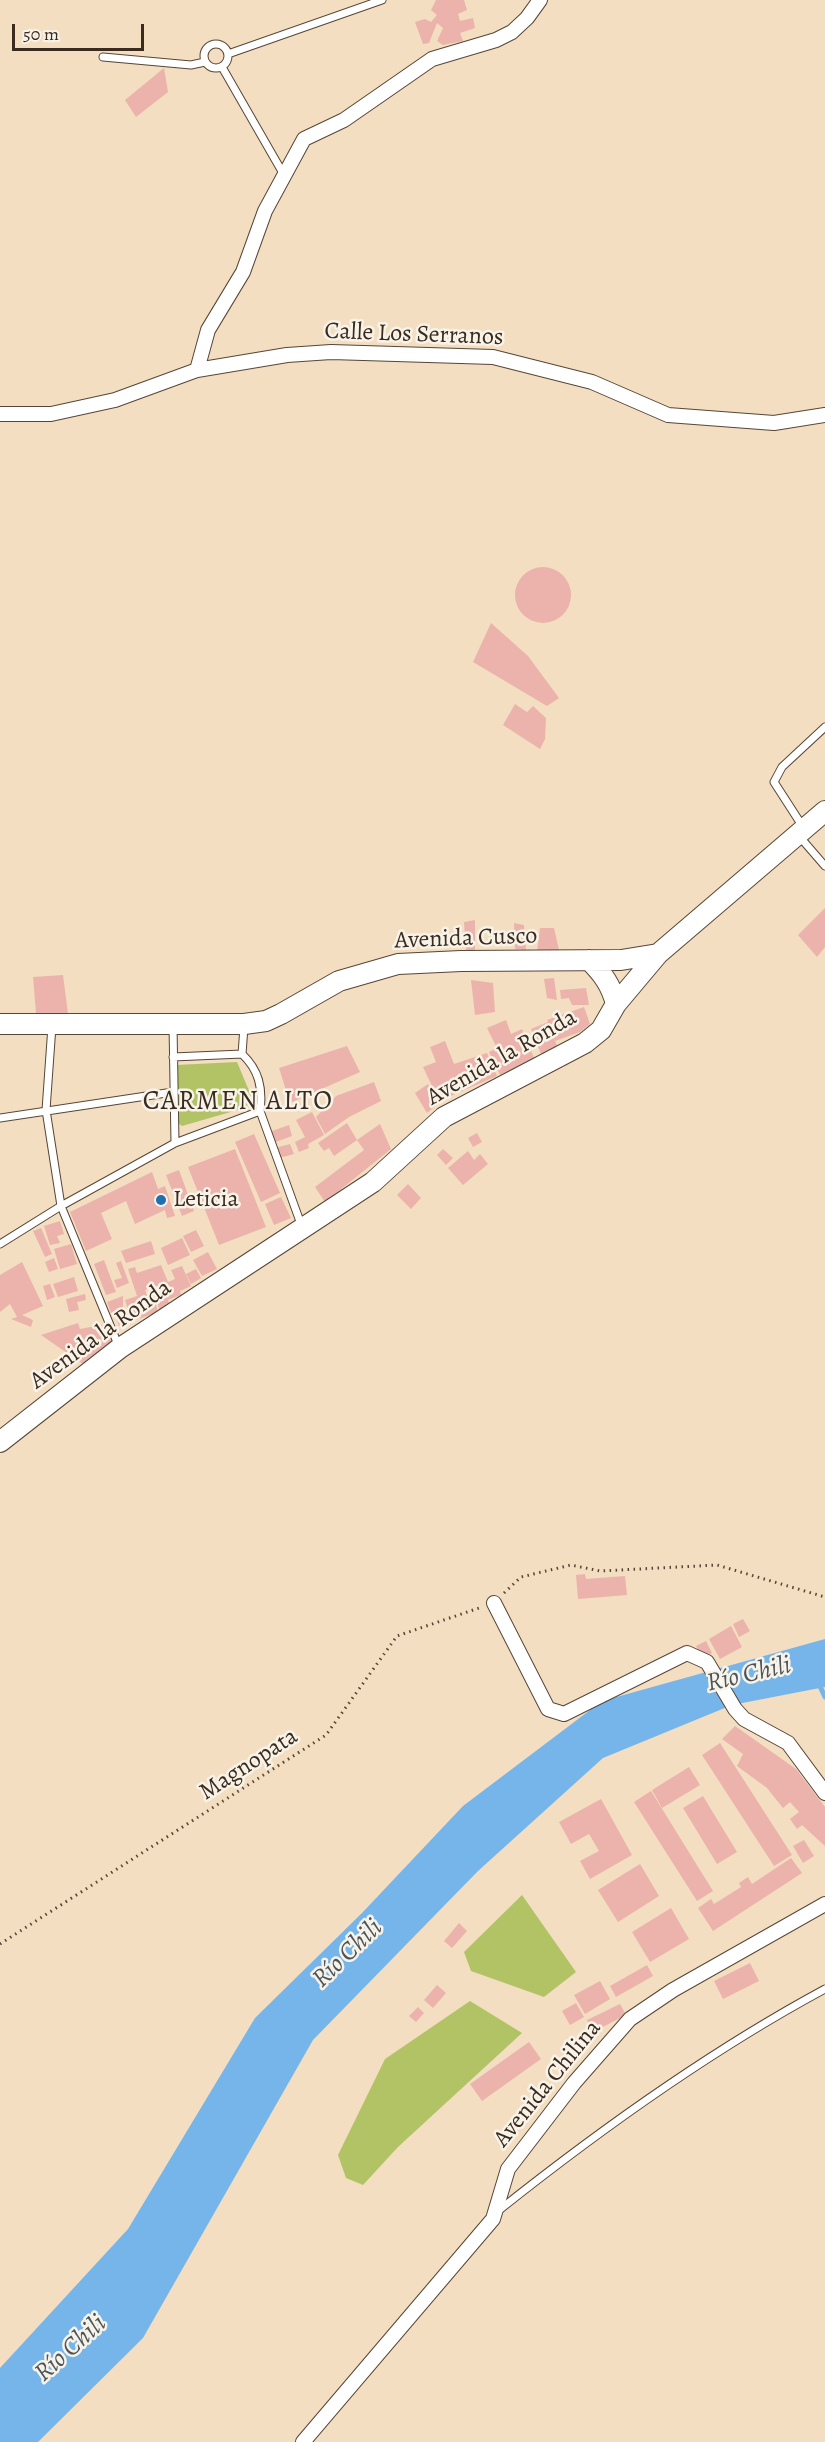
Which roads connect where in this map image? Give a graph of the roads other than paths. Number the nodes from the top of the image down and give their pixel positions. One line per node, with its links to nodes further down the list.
1 (382, 0): 3 (lane)
2 (540, 0): 7 (street)
3 (228, 54): 5 (lane); 6 (lane)
4 (103, 57): 5 (lane)
5 (205, 62): 6 (lane)
6 (222, 67): 7 (lane)
7 (284, 176): 8 (street)
8 (197, 370): 9 (street, Calle Los Serranos); 10 (street, Calle Los Serranos)
9 (0, 414)
10 (825, 415)
11 (825, 727): 13 (lane)
12 (825, 811): 13 (main road, Avenida la Ronda)
13 (801, 832): 14 (lane); 15 (main road, Avenida la Ronda)
14 (825, 866)
15 (658, 954): 16 (main road, Avenida Cusco); 17 (main road, Avenida la Ronda)
16 (589, 960): 17 (main road); 20 (main road, Avenida Cusco)
17 (616, 1004): 30 (main road, Avenida la Ronda)
18 (52, 1023): 19 (main road, Avenida Cusco); 21 (main road, Avenida Cusco); 25 (lane)
19 (0, 1024)
20 (244, 1024): 21 (main road, Avenida Cusco); 22 (lane)
21 (172, 1025): 23 (lane)
22 (242, 1054): 23 (lane); 26 (lane)
23 (173, 1058): 24 (lane)
24 (173, 1092): 25 (lane); 28 (lane)
25 (46, 1110): 27 (lane); 29 (lane)
26 (260, 1111): 28 (lane); 30 (lane)
27 (0, 1118)
28 (175, 1143): 29 (lane)
29 (61, 1206): 31 (lane); 32 (lane)
30 (302, 1229): 32 (main road, Avenida la Ronda)
31 (0, 1244)
32 (120, 1348): 33 (main road, Avenida la Ronda)
33 (0, 1442)
34 (494, 1603): 35 (street)
35 (825, 1793)
36 (825, 1904): 38 (street, Avenida Chilina)
37 (825, 1989): 38 (lane)
38 (497, 2209): 39 (street, Avenida Chilina)
39 (303, 2442)

